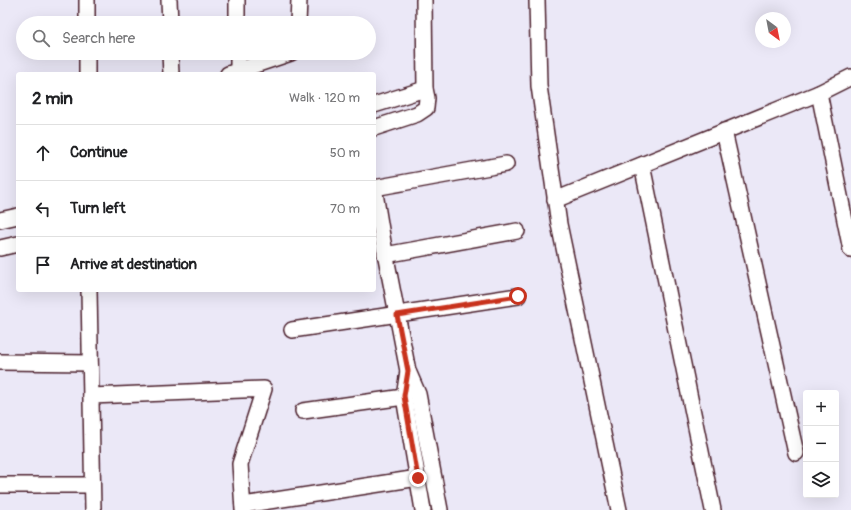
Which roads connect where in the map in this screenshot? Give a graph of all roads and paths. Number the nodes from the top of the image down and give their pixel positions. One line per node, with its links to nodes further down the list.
1 (87, 0): 7 (street)
2 (169, 0): 8 (street)
3 (237, 0): 9 (street)
4 (299, 0): 10 (street)
5 (424, 0): 19 (street)
6 (537, 0): 27 (street)
7 (87, 16)
8 (170, 16)
9 (237, 16)
10 (298, 16)
11 (87, 60): 15 (street)
12 (170, 60): 16 (street)
13 (236, 60): 17 (street)
14 (270, 60): 17 (street)
15 (87, 72)
16 (171, 72)
17 (233, 72)
18 (851, 77): 20 (street)
19 (425, 89): 21 (street); 22 (street)
20 (819, 93): 23 (street); 35 (street)
21 (376, 104)
22 (376, 127)
23 (724, 131): 25 (street); 47 (street)
24 (506, 164): 26 (street)
25 (642, 165): 27 (street); 56 (street)
26 (376, 188)
27 (555, 200): 55 (street)
28 (376, 210): 31 (street)
29 (16, 216): 30 (street)
30 (0, 220)
31 (377, 221): 36 (street)
32 (517, 231): 36 (street)
33 (16, 244): 34 (street)
34 (0, 248)
35 (851, 250)
36 (385, 255): 39 (street)
37 (89, 292): 42 (street)
38 (518, 296): 39 (street)
39 (397, 315): 40 (street); 43 (street)
40 (292, 330)
41 (0, 362): 42 (street)
42 (90, 363): 44 (street)
43 (408, 371): 45 (street); 54 (street)
44 (91, 396): 50 (street); 51 (street)
45 (404, 396): 46 (street); 48 (street)
46 (303, 411)
47 (796, 453)
48 (418, 478): 51 (street); 53 (street)
49 (0, 485): 50 (street)
50 (92, 485): 52 (street)
51 (243, 507)
52 (93, 510)
53 (423, 510)
54 (440, 510)
55 (619, 510)
56 (713, 510)

